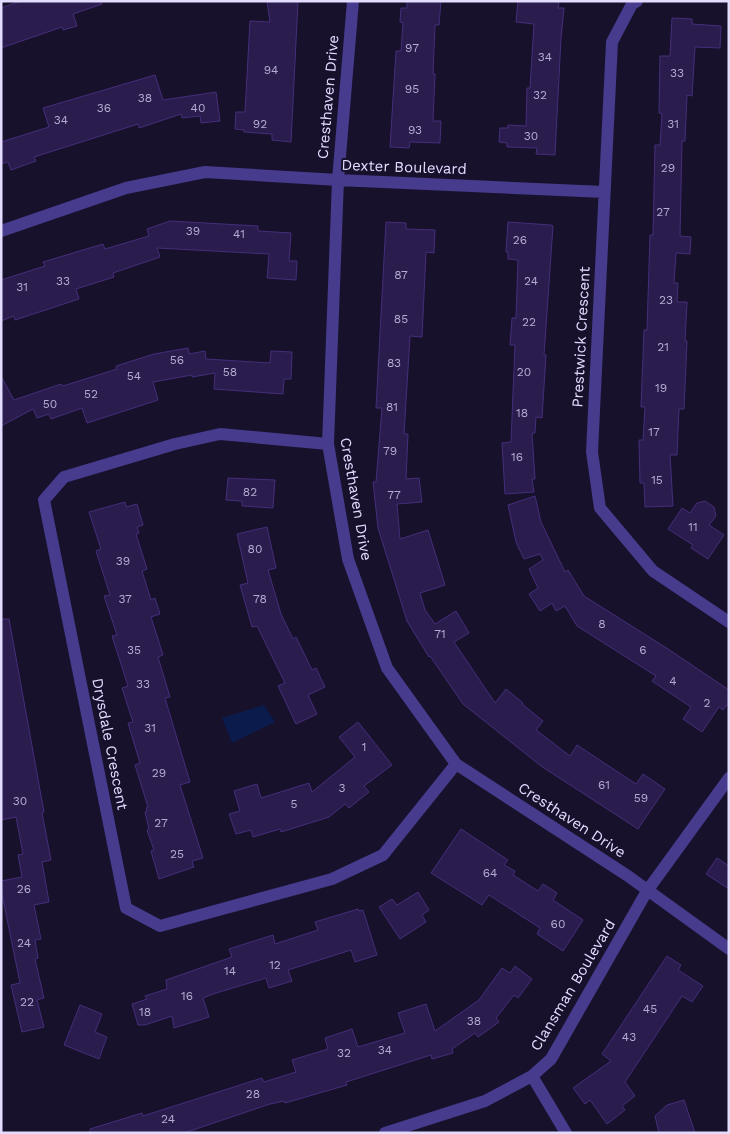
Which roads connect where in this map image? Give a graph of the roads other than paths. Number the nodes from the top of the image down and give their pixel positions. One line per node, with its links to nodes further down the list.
1 (353, 1): 3 (street, Cresthaven Drive)
2 (638, 1): 4 (street, Prestwick Crescent)
3 (338, 180): 4 (street, Dexter Boulevard); 5 (street, Dexter Boulevard); 6 (street, Cresthaven Drive)
4 (604, 192): 7 (street, Prestwick Crescent)
5 (1, 231)
6 (328, 444): 8 (street, Cresthaven Drive); 8 (street, Drysdale Crescent)
7 (729, 622)
8 (456, 764): 10 (street, Cresthaven Drive)
9 (729, 778): 10 (street, Clansman Boulevard)
10 (647, 891): 11 (street, Cresthaven Drive); 12 (street, Clansman Boulevard)
11 (729, 949)
12 (532, 1076): 13 (street, Clansman Boulevard); 14 (street)
13 (385, 1133)
14 (566, 1133)

